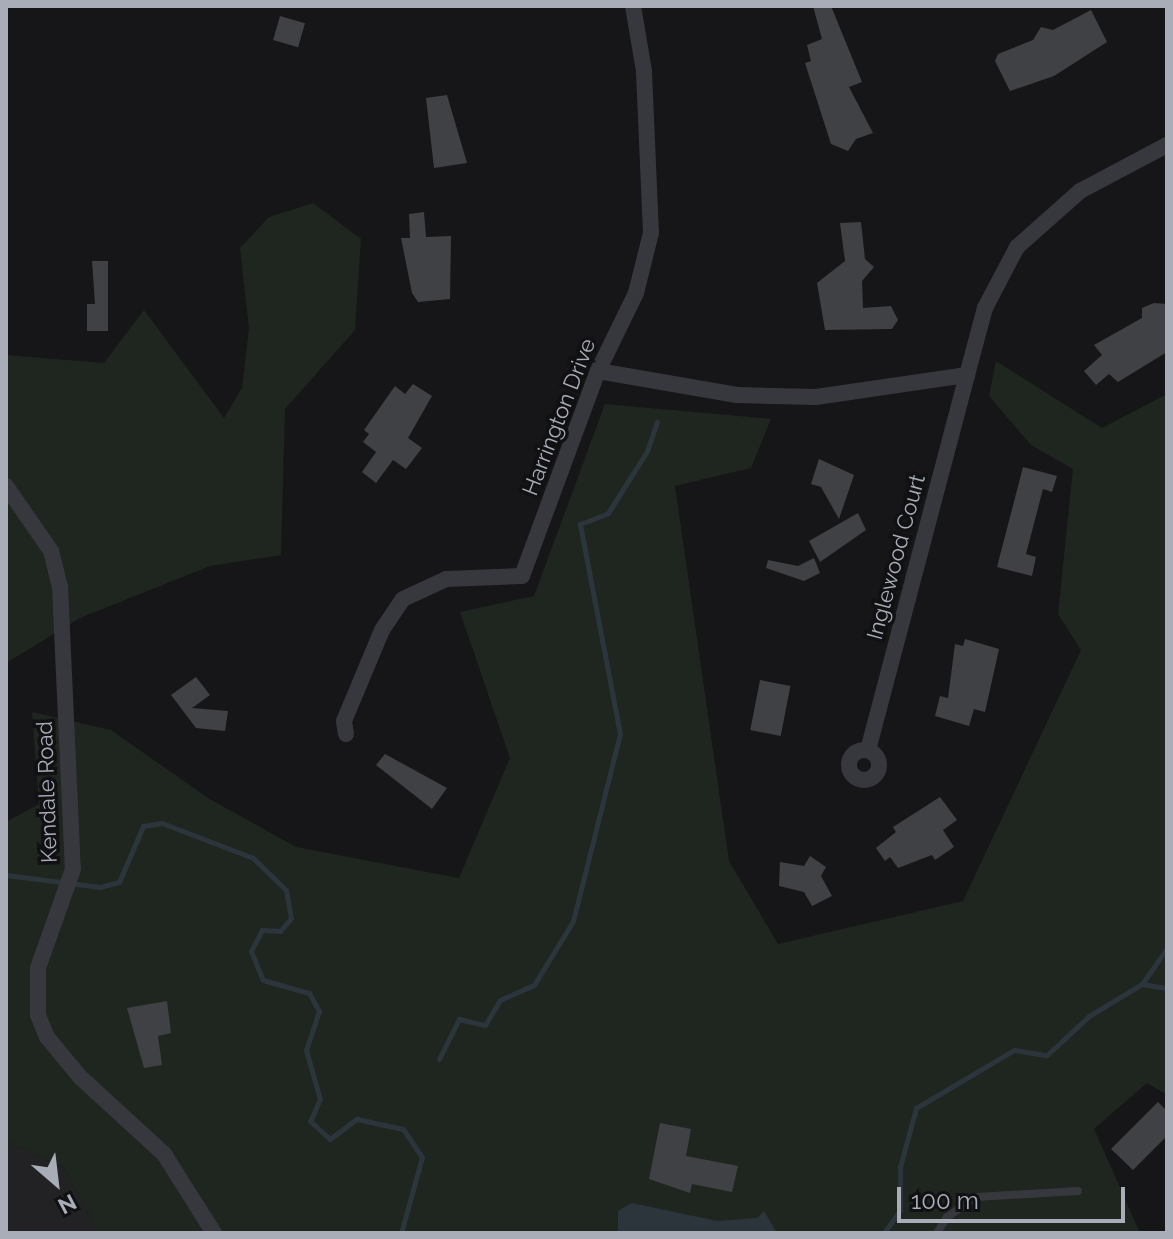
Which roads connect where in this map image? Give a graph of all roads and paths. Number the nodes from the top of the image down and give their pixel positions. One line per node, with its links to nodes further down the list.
1 (633, 6): 3 (street, Harrington Drive)
2 (1167, 145): 4 (street, Inglewood Court)
3 (598, 371): 4 (street); 6 (street, Harrington Drive)
4 (967, 375): 7 (street, Inglewood Court)
5 (6, 486): 9 (street, Kendale Road)
6 (346, 734)
7 (868, 750)
8 (1078, 1191): 10 (lane)
9 (214, 1233)
10 (937, 1233)

